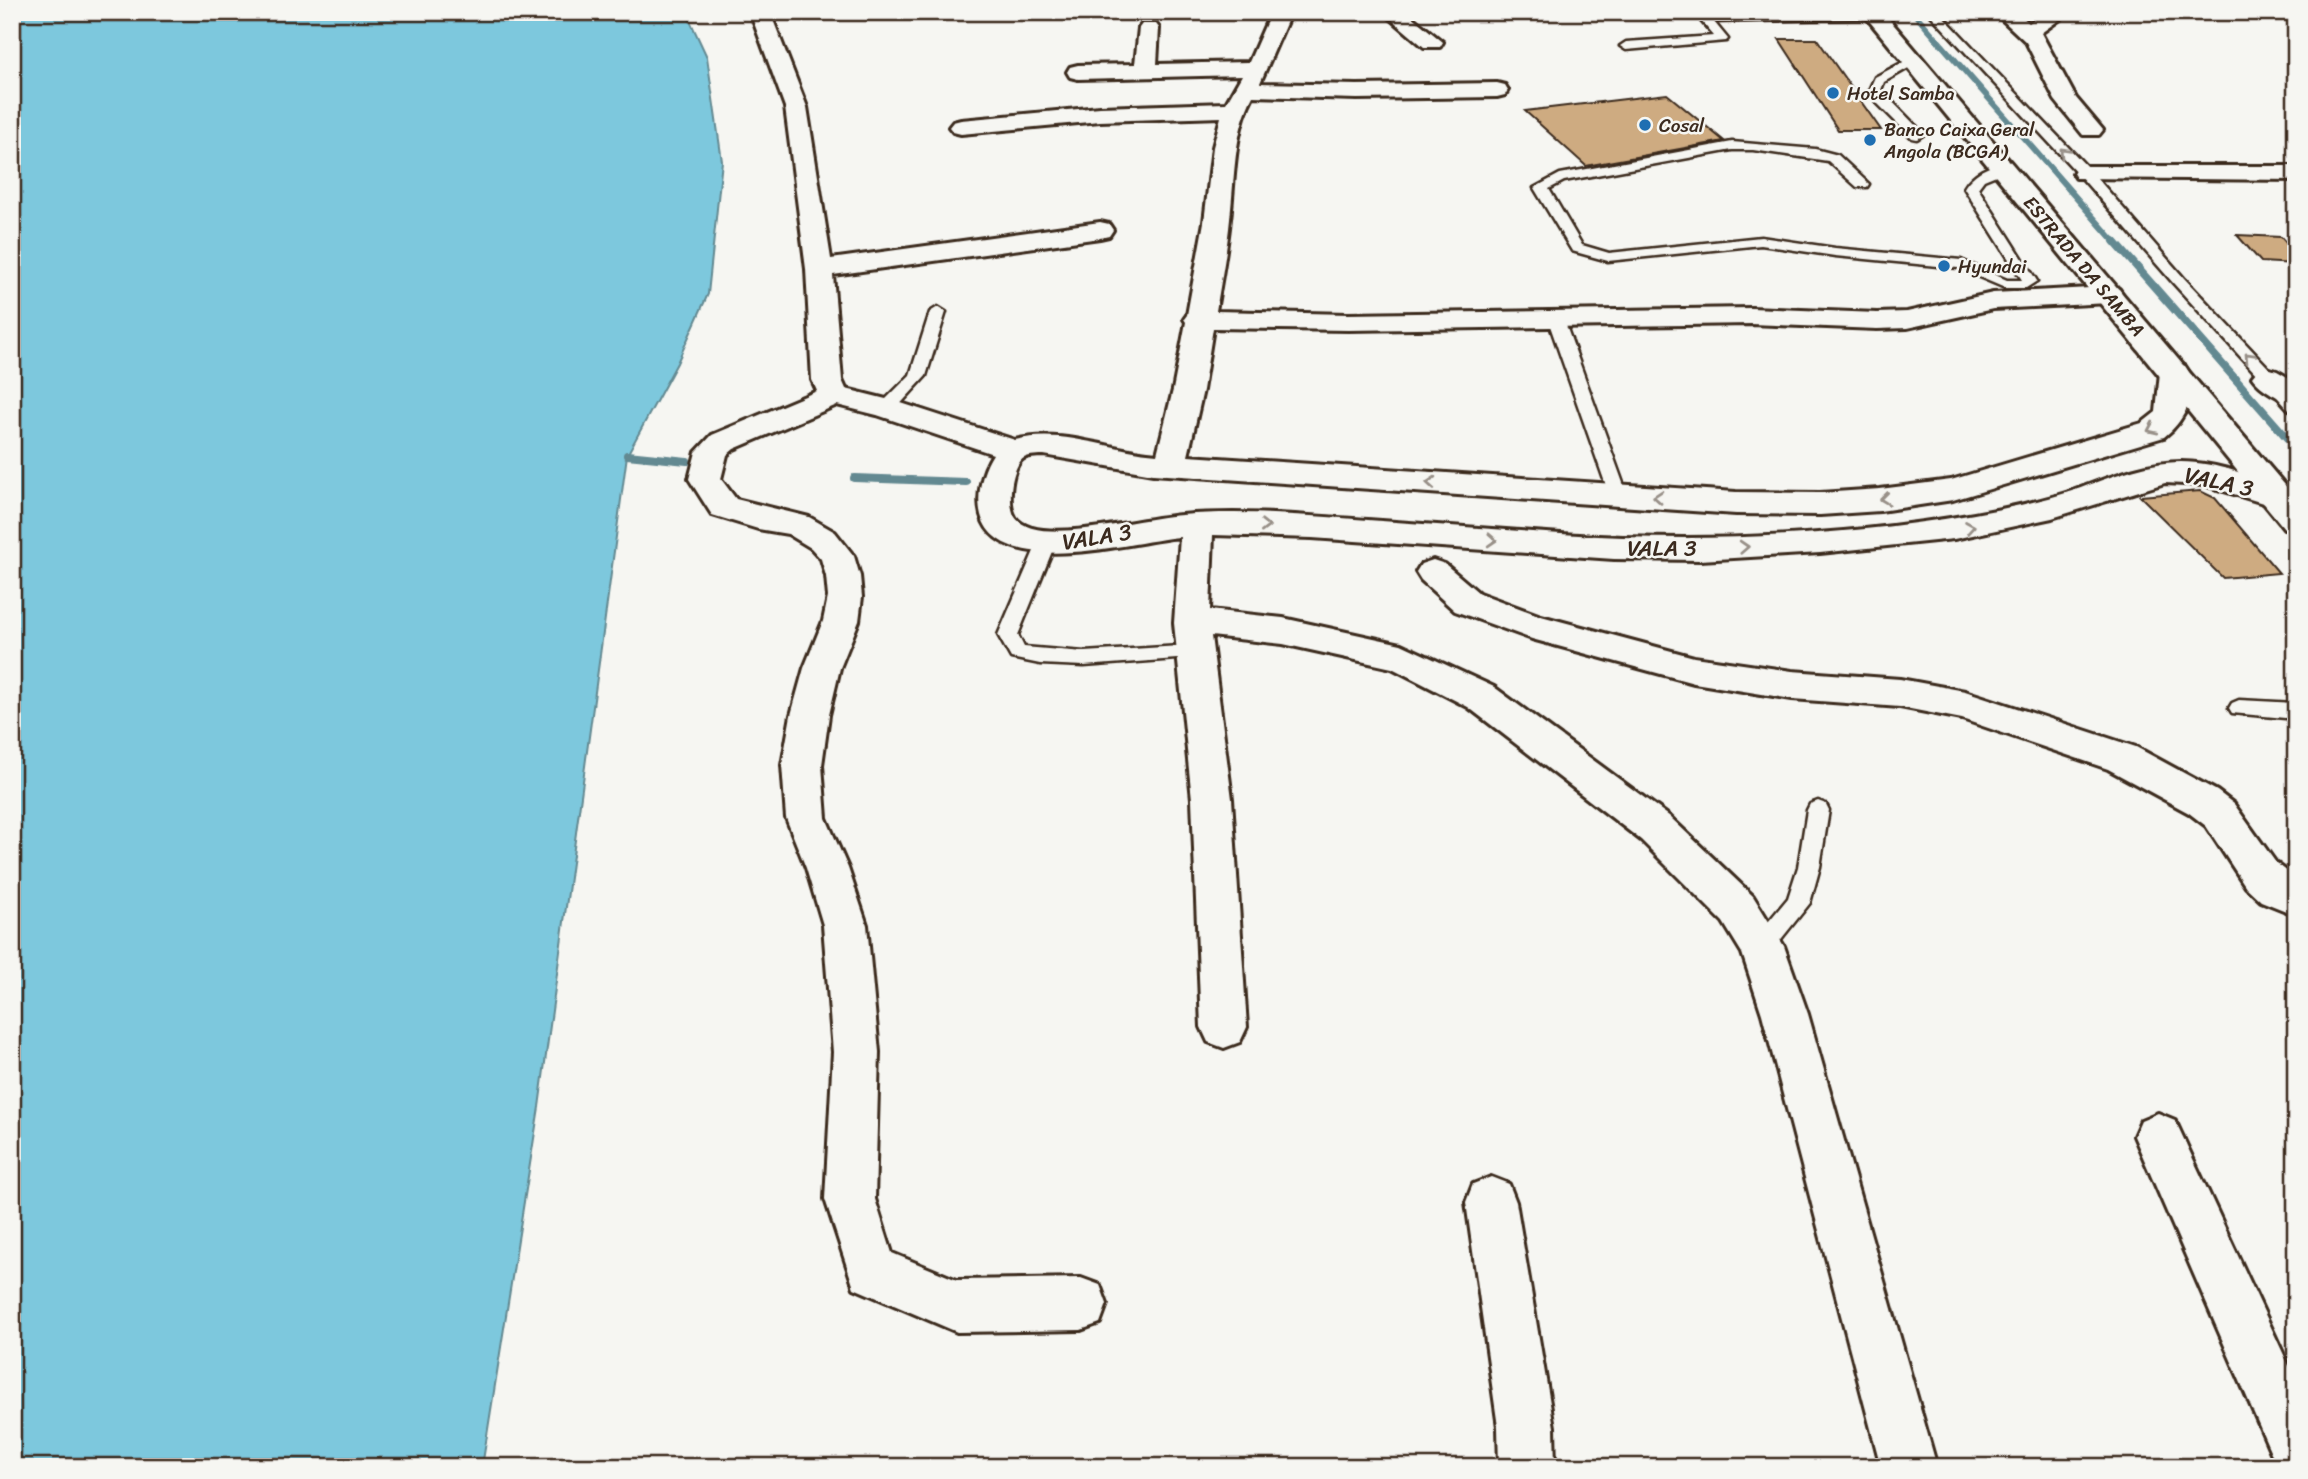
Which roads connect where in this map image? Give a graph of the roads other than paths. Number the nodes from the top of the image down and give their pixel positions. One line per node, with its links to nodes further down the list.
1 (760, 12): 25 (street)
2 (1281, 12): 15 (street)
3 (1393, 12): 10 (street)
4 (1933, 12): 21 (lane, one-way to 4)
5 (2004, 12): 9 (street)
6 (2060, 12): 9 (street)
7 (1879, 13): 11 (lane); 12 (street, ESTRADA DA SAMBA); 39 (street, ESTRADA DA SAMBA)
8 (1149, 27): 13 (street)
9 (2029, 32): 18 (street)
10 (1432, 42)
11 (1626, 46)
12 (1913, 62): 19 (lane); 20 (street, ESTRADA DA SAMBA)
13 (1146, 70): 14 (street); 15 (street)
14 (1078, 72)
15 (1246, 89): 16 (street); 17 (street); 28 (street)
16 (1497, 90)
17 (961, 127)
18 (2091, 130)
19 (1917, 135)
20 (2001, 168): 23 (lane); 26 (street, ESTRADA DA SAMBA)
21 (2085, 173): 22 (street); 31 (lane, one-way to 21)
22 (2296, 173)
23 (1862, 184)
24 (1100, 230): 25 (street)
25 (819, 269): 32 (street)
26 (2109, 295): 29 (street); 30 (street, ESTRADA DA SAMBA)
27 (939, 312): 35 (lane)
28 (1198, 319): 29 (street); 37 (street)
29 (1556, 320): 38 (lane)
30 (2175, 372): 38 (street, VALA 3, one-way to 38); 39 (street, ESTRADA DA SAMBA)
31 (2267, 377): 33 (street); 34 (lane)
32 (834, 395): 35 (street); 52 (street)
33 (2296, 395)
34 (2296, 407)
35 (887, 408): 36 (street)
36 (1009, 455): 37 (street, VALA 3); 41 (street, VALA 3)
37 (1170, 465): 38 (street, VALA 3, one-way to 37)
38 (1618, 494)
39 (2289, 500): 40 (street, VALA 3, one-way to 39)
40 (1197, 526): 41 (street, VALA 3); 43 (street)
41 (1046, 544): 43 (lane)
42 (1433, 572): 47 (street)
43 (1194, 638): 48 (street); 49 (street)
44 (2239, 708): 45 (lane)
45 (2296, 711)
46 (1818, 810): 48 (lane)
47 (2296, 897)
48 (1762, 946): 55 (street)
49 (1224, 1027)
50 (2158, 1136): 53 (street)
51 (1492, 1202): 54 (street)
52 (1081, 1304)
53 (2296, 1444)
54 (1527, 1467)
55 (1909, 1467)

